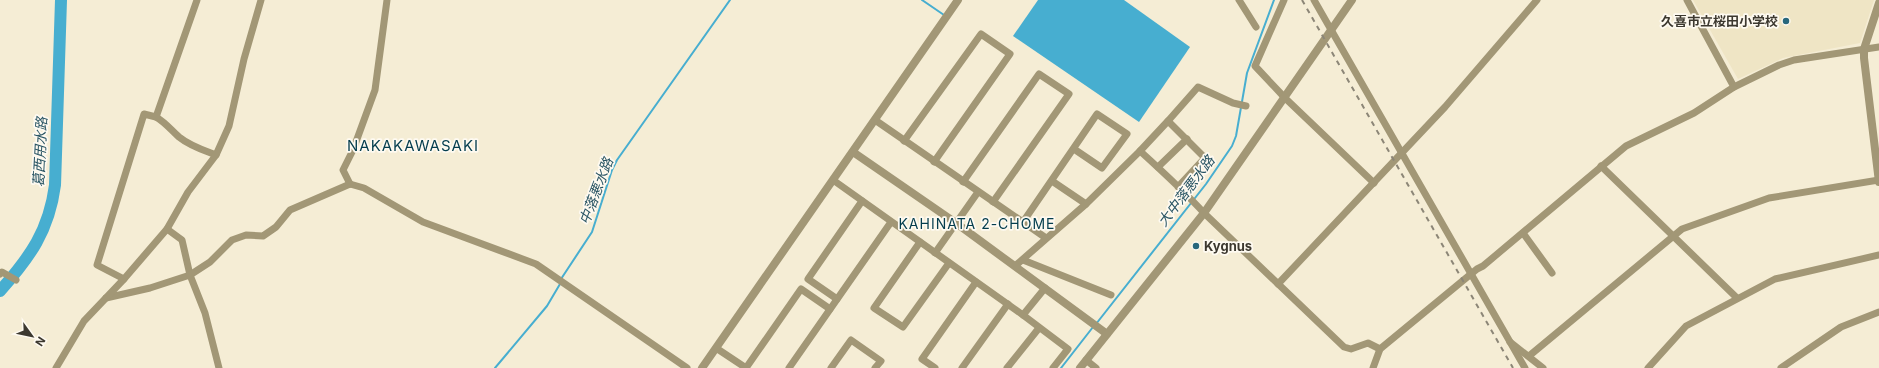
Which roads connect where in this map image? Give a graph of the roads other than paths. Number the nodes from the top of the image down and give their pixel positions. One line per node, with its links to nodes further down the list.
1 (198, 0): 19 (street)
2 (261, 0): 28 (street)
3 (387, 0): 37 (street)
4 (958, 0): 20 (street)
5 (1239, 0): 12 (street)
6 (1284, 0): 17 (street)
7 (1314, 0): 13 (street)
8 (1352, 0): 13 (street)
9 (1537, 0): 27 (street)
10 (1687, 0): 16 (street)
11 (1879, 3): 15 (street)
12 (1256, 27)
13 (1332, 30): 17 (street); 27 (street)
14 (1879, 47): 15 (street)
15 (1864, 49): 16 (street); 34 (street)
16 (1734, 87): 30 (street)
17 (1285, 98): 36 (street); 43 (street)
18 (1246, 106): 21 (street)
19 (156, 117): 28 (street); 62 (street)
20 (875, 120): 23 (street); 26 (street)
21 (1168, 121): 22 (street); 25 (street)
22 (1187, 139): 31 (street); 38 (street)
23 (904, 141): 29 (street); 29 (street)
24 (1074, 149): 24 (street); 33 (street)
25 (1140, 151): 31 (street); 42 (street)
26 (853, 152): 32 (street); 46 (street)
27 (1402, 154): 36 (street); 59 (street)
28 (216, 155): 47 (street)
29 (934, 162): 35 (street)
30 (1601, 166): 48 (street); 49 (street)
31 (1158, 167): 38 (street)
32 (833, 180): 40 (street); 77 (street)
33 (1052, 181): 42 (street); 45 (street)
34 (1879, 181): 49 (street)
35 (963, 182): 39 (street); 41 (street)
36 (1374, 183): 64 (street)
37 (350, 184): 60 (street); 83 (street)
38 (1178, 188): 43 (street)
39 (978, 192): 41 (street); 46 (street)
40 (862, 201): 44 (street); 69 (street)
41 (993, 202): 45 (street)
42 (1086, 204): 50 (street)
43 (1201, 210): 64 (street); 75 (street)
44 (891, 222): 51 (street); 69 (street)
45 (1023, 222): 50 (street)
46 (956, 223): 52 (street); 56 (street)
47 (167, 229): 60 (street); 62 (street)
48 (1523, 233): 57 (street); 59 (street)
49 (1673, 237): 67 (street); 79 (street)
50 (1046, 238): 54 (street)
51 (920, 242): 52 (street); 55 (street)
52 (935, 253): 55 (street)
53 (1879, 254): 67 (street)
54 (1023, 260): 56 (street); 66 (street)
55 (949, 263): 63 (street)
56 (1016, 266): 65 (street)
57 (1552, 273)
58 (0, 274): 61 (street)
59 (1471, 274): 76 (street); 78 (street)
60 (190, 275): 68 (street); 82 (street)
61 (16, 280)
62 (124, 280): 68 (street)
63 (976, 282): 70 (street); 89 (street)
64 (1278, 284): 78 (street)
65 (1045, 288): 73 (street); 75 (street)
66 (1111, 296)
67 (1738, 298): 98 (street)
68 (105, 299): 81 (street)
69 (837, 299): 71 (street)
70 (1008, 304): 73 (street); 90 (street)
71 (830, 309): 85 (street); 86 (street)
72 (1879, 312): 99 (street)
73 (1023, 315): 74 (street)
74 (1039, 328): 91 (street); 92 (street)
75 (1107, 334): 80 (street)
76 (1507, 340): 79 (street); 96 (street)
77 (716, 348): 84 (street); 85 (street)
78 (1380, 349): 95 (street)
79 (1529, 356): 97 (street)
80 (1086, 360): 93 (street); 94 (street)
81 (56, 368)
82 (219, 368)
83 (687, 368)
84 (702, 368)
85 (746, 368)
86 (789, 368)
87 (831, 368): 88 (street)
88 (875, 368)
89 (935, 368)
90 (962, 368)
91 (1008, 368)
92 (1053, 368)
93 (1080, 368)
94 (1096, 368)
95 (1373, 368)
96 (1525, 368)
97 (1543, 368)
98 (1648, 368)
99 (1781, 368)

